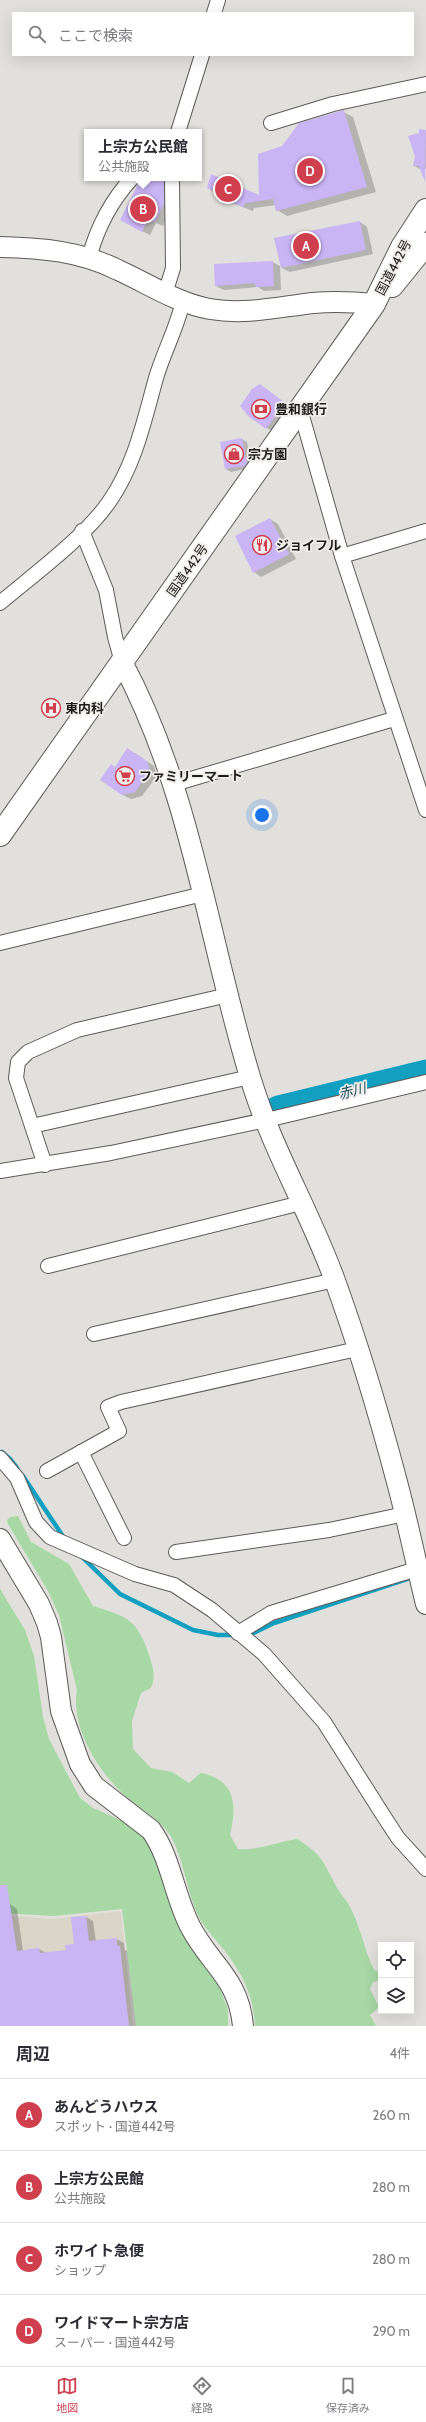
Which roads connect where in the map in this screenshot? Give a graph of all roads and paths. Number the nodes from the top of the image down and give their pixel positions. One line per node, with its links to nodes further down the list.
1 (218, 0): 2 (street)
2 (214, 12)
3 (202, 56): 6 (street)
4 (426, 84): 5 (street)
5 (271, 123)
6 (179, 129)
7 (130, 181): 12 (street)
8 (172, 181): 13 (street)
9 (426, 210): 14 (highway, 国道442号)
10 (426, 244): 14 (highway, 国道442号)
11 (0, 247): 12 (street)
12 (89, 258): 13 (street)
13 (174, 297): 14 (street); 16 (street)
14 (374, 304): 15 (highway, 国道442号)
15 (300, 409): 18 (street); 20 (highway, 国道442号)
16 (82, 531): 19 (street); 20 (street)
17 (426, 531): 18 (street)
18 (342, 556): 21 (street)
19 (0, 603)
20 (122, 662): 22 (street); 24 (highway, 国道442号)
21 (394, 719): 22 (street); 23 (street)
22 (174, 784): 25 (street)
23 (426, 810)
24 (0, 835)
25 (203, 894): 26 (street); 27 (street)
26 (0, 943)
27 (228, 995): 28 (street); 31 (street)
28 (250, 1077): 30 (street); 31 (street)
29 (426, 1082): 30 (street)
30 (264, 1120): 32 (street); 34 (street)
31 (32, 1126): 32 (street)
32 (45, 1165): 33 (street)
33 (0, 1171)
34 (301, 1203): 35 (street); 36 (street)
35 (48, 1266)
36 (335, 1280): 37 (street); 38 (street)
37 (94, 1334)
38 (357, 1349): 39 (street); 42 (street)
39 (81, 1452): 41 (street); 43 (street)
40 (0, 1458): 48 (street)
41 (47, 1471)
42 (404, 1514): 45 (street); 46 (street)
43 (124, 1538)
44 (0, 1539): 50 (street)
45 (176, 1552)
46 (421, 1574): 47 (street); 48 (street)
47 (426, 1604)
48 (238, 1633): 49 (street)
49 (426, 1869)
50 (243, 2026)

